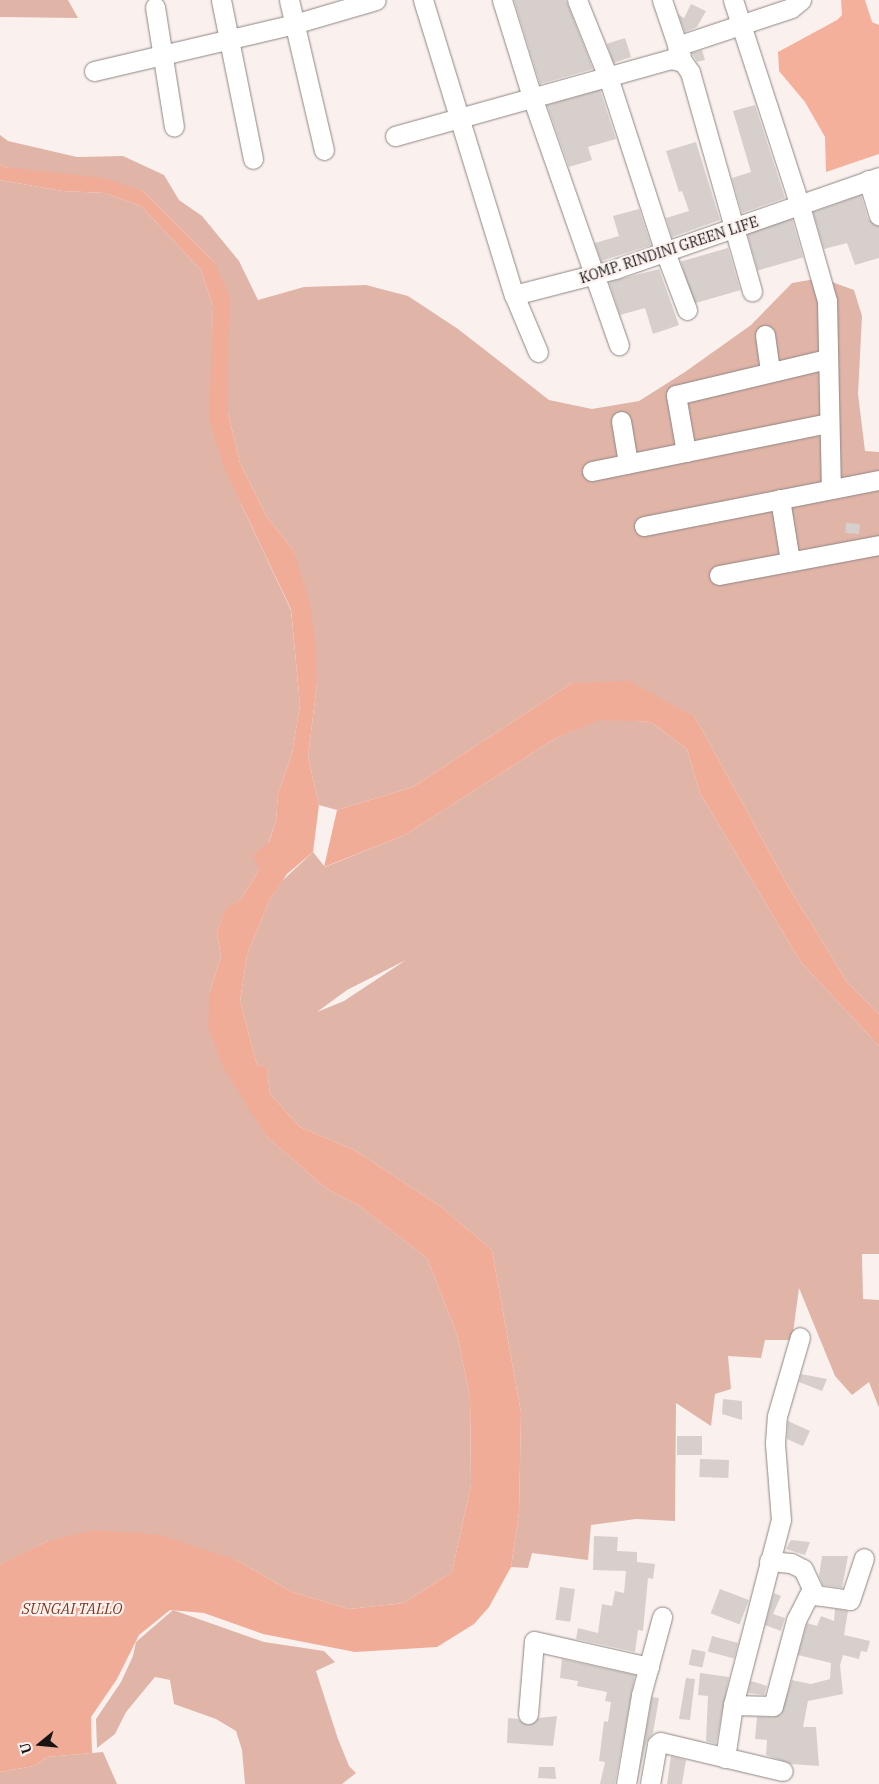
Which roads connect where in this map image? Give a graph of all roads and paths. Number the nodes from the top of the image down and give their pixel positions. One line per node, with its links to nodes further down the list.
1 (221, 0): 13 (street)
2 (289, 0): 11 (street)
3 (376, 0): 11 (street)
4 (423, 0): 19 (street)
5 (502, 0): 18 (street)
6 (577, 0): 17 (street)
7 (662, 0): 14 (street)
8 (733, 0): 12 (street)
9 (801, 0): 12 (street)
10 (155, 7): 15 (street)
11 (294, 24): 13 (street); 22 (street)
12 (742, 25): 14 (street); 25 (street)
13 (229, 38): 15 (street); 23 (street)
14 (680, 54): 17 (street); 27 (street)
15 (162, 55): 16 (street); 20 (street)
16 (94, 71)
17 (608, 77): 18 (street); 28 (street)
18 (532, 97): 19 (street); 29 (street)
19 (458, 118): 21 (street); 31 (street)
20 (174, 127)
21 (395, 136)
22 (324, 150)
23 (253, 159)
24 (873, 178): 25 (street, KOMP. RINDINI GREEN LIFE); 26 (street)
25 (800, 206): 27 (street, KOMP. RINDINI GREEN LIFE); 36 (street)
26 (879, 215)
27 (735, 229): 28 (street, KOMP. RINDINI GREEN LIFE); 30 (street)
28 (665, 252): 29 (street, KOMP. RINDINI GREEN LIFE); 32 (street)
29 (594, 276): 31 (street, KOMP. RINDINI GREEN LIFE); 34 (street)
30 (752, 291)
31 (514, 295): 35 (street)
32 (688, 310)
33 (765, 335): 37 (street)
34 (619, 345)
35 (538, 352)
36 (827, 359): 37 (street); 39 (street)
37 (770, 372): 40 (street)
38 (621, 421): 41 (street)
39 (828, 423): 40 (street); 44 (street)
40 (686, 452): 41 (street)
41 (628, 463): 42 (street)
42 (592, 471)
43 (879, 480): 44 (street)
44 (831, 488): 45 (street)
45 (780, 499): 46 (street); 48 (street)
46 (644, 526)
47 (879, 545): 48 (street)
48 (790, 562): 49 (street)
49 (719, 575)
50 (800, 1336): 52 (street)
51 (864, 1558): 53 (street)
52 (770, 1561): 53 (street); 56 (street)
53 (811, 1590): 56 (street)
54 (662, 1617): 55 (street)
55 (649, 1666): 57 (street); 60 (street)
56 (734, 1705): 58 (street)
57 (528, 1714)
58 (725, 1758): 59 (street); 61 (street)
59 (783, 1771)
60 (626, 1784)
61 (650, 1784)

